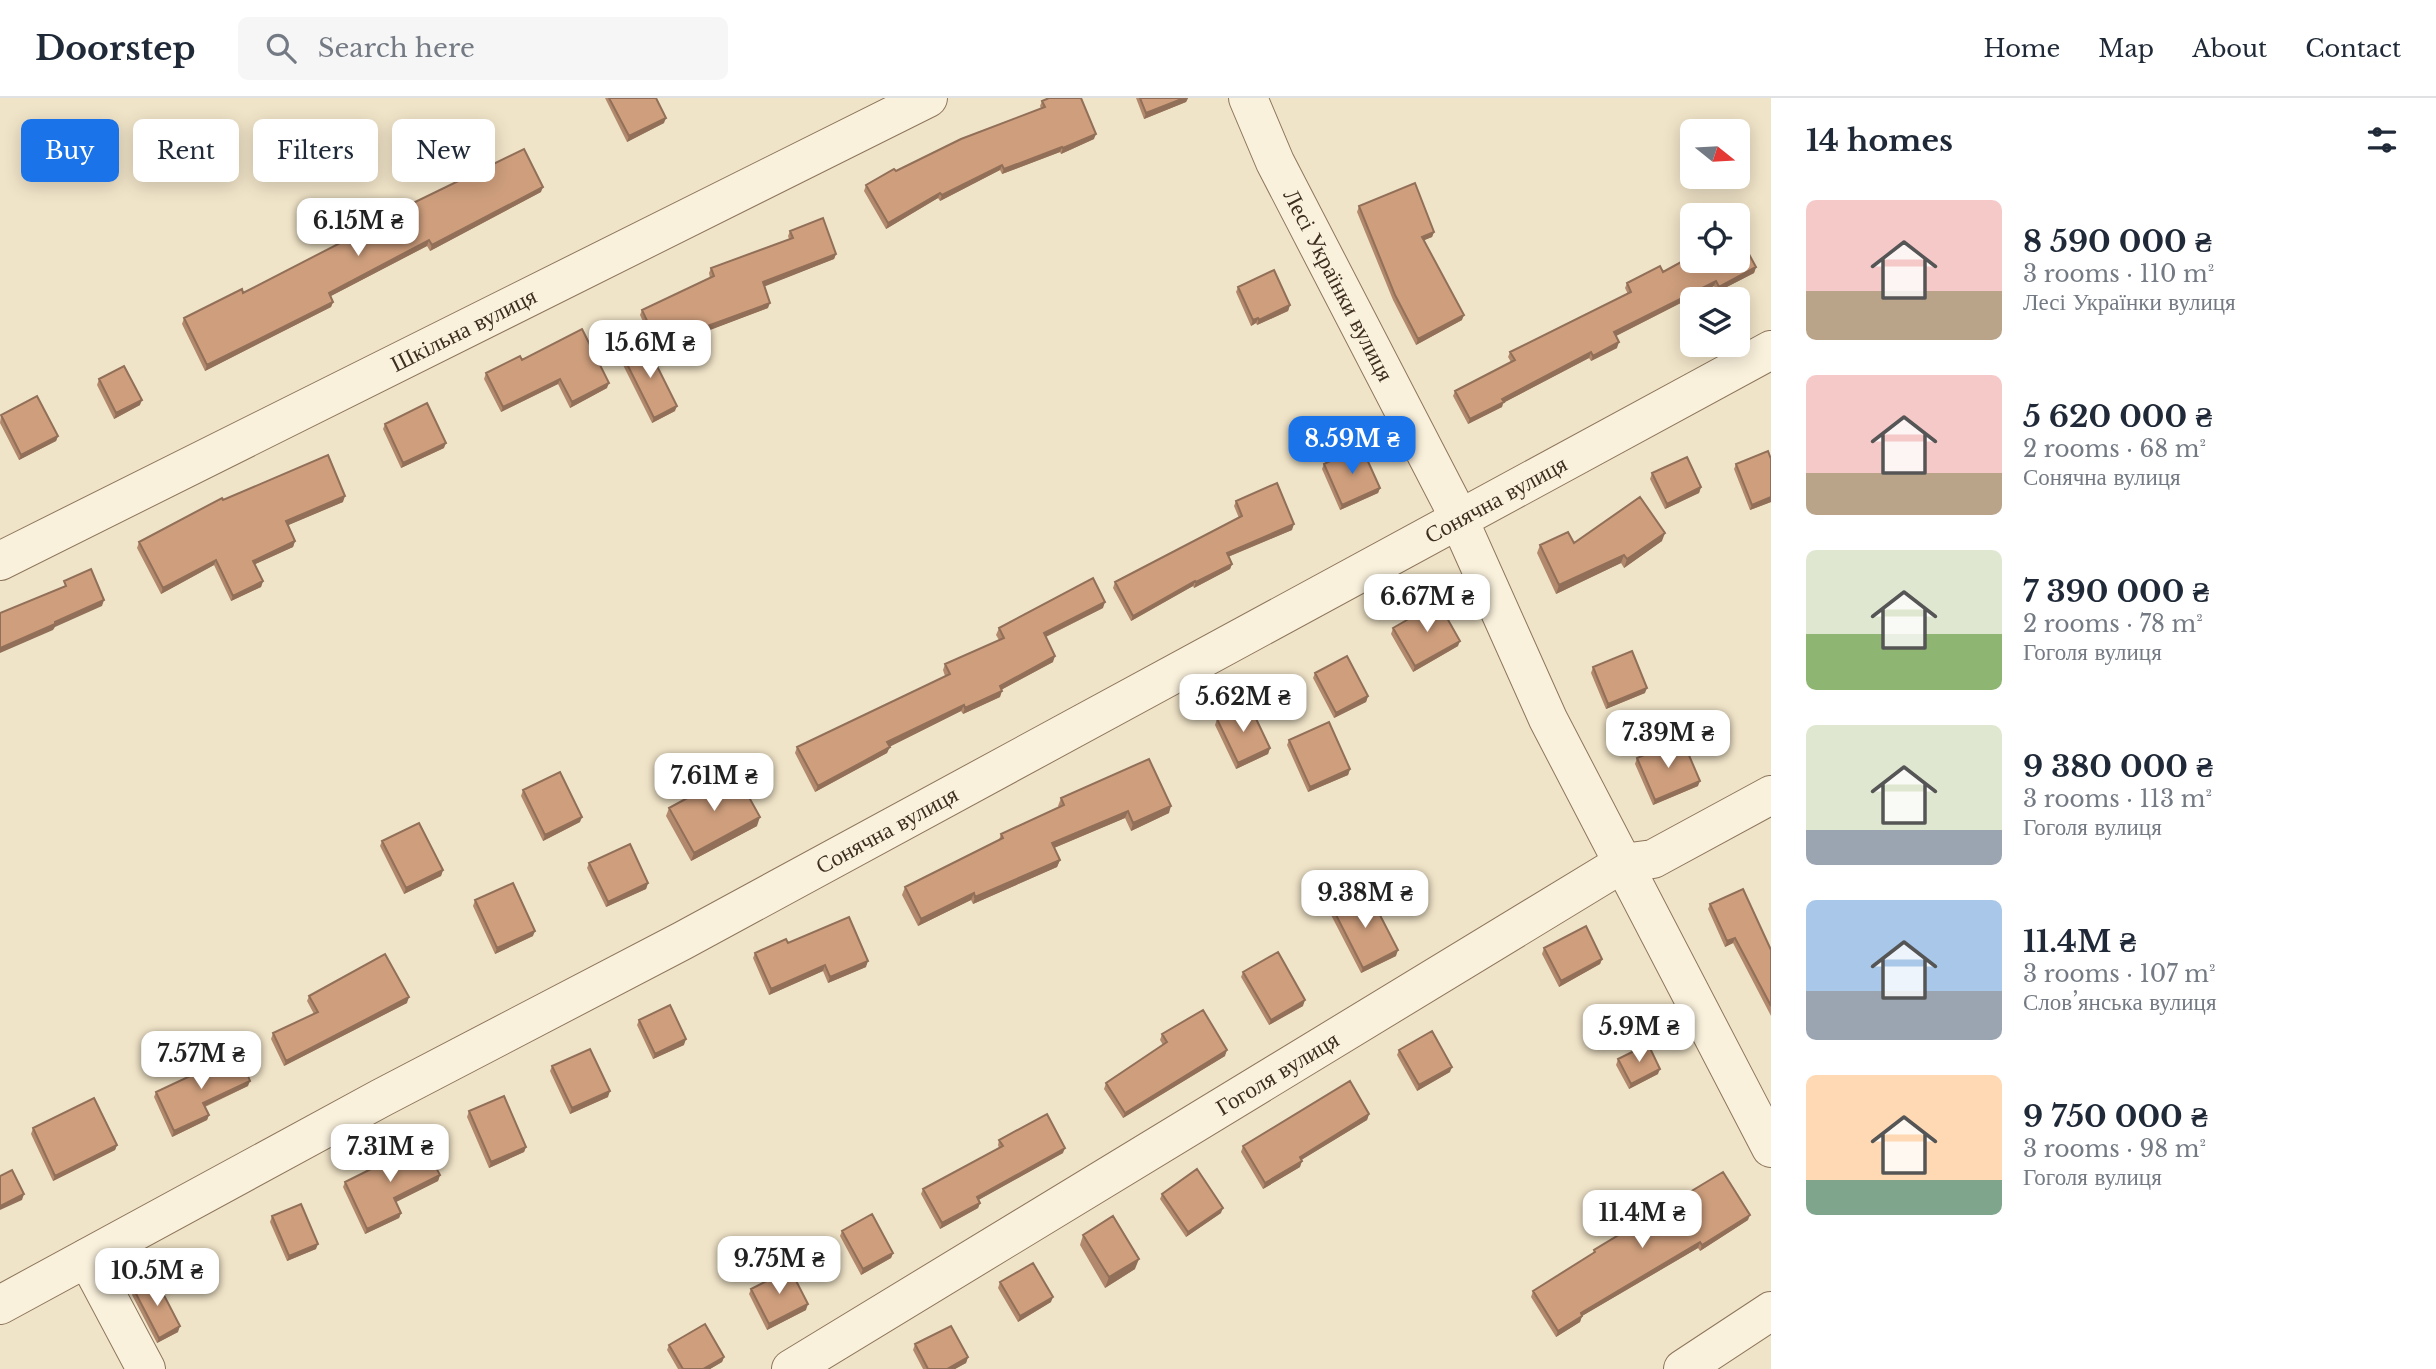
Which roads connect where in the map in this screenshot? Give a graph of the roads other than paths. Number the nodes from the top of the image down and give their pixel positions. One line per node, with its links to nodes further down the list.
1 (928, 98): 5 (street, Шкільна вулиця)
2 (1248, 98): 4 (street, Лесі Українки вулиця)
3 (1771, 350): 4 (street, Сонячна вулиця)
4 (1459, 520): 7 (street, Лесі Українки вулиця); 9 (street, Сонячна вулиця)
5 (0, 562)
6 (1771, 795): 7 (street, Гоголя вулиця)
7 (1623, 863): 8 (street, Лесі Українки вулиця); 13 (street, Гоголя вулиця)
8 (1771, 1147)
9 (87, 1258): 10 (street, Сонячна вулиця); 12 (street)
10 (0, 1305)
11 (1771, 1311): 14 (street)
12 (146, 1369)
13 (791, 1369)
14 (1683, 1369)

